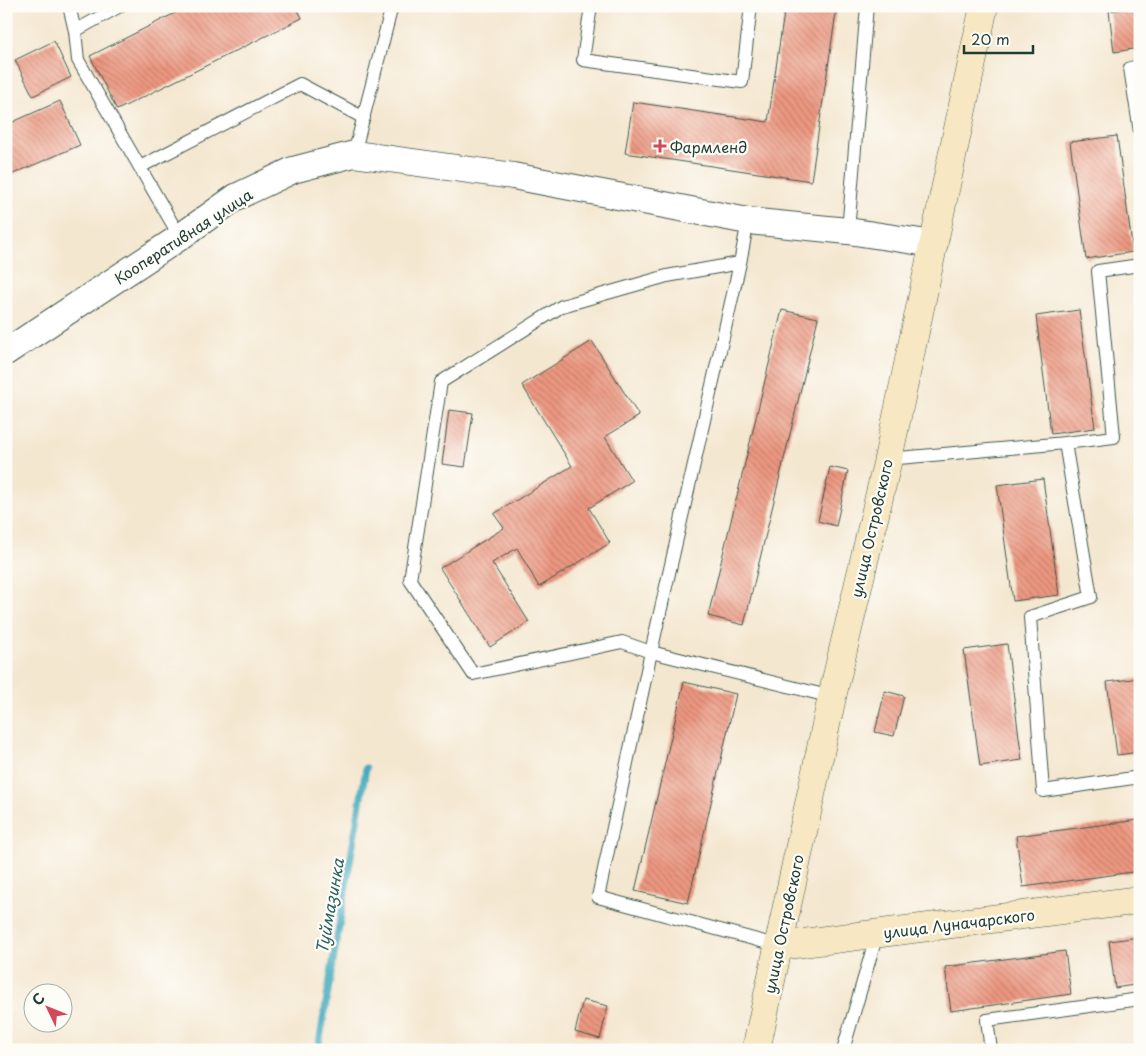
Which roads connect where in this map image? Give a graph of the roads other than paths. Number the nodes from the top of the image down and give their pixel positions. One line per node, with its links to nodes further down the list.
1 (69, 6): 8 (lane)
2 (120, 6): 8 (lane)
3 (392, 6): 10 (lane)
4 (591, 6): 5 (lane)
5 (751, 6)
6 (866, 6): 15 (lane)
7 (984, 6): 17 (main road, улица Островского)
8 (75, 31): 13 (lane)
9 (1140, 66): 11 (lane)
10 (364, 118): 12 (lane); 13 (lane)
11 (1140, 132)
12 (354, 154): 14 (street, Кооперативная улица); 16 (street, Кооперативная улица)
13 (140, 167): 16 (lane)
14 (748, 221): 15 (street, Кооперативная улица); 18 (lane)
15 (848, 231): 17 (street, Кооперативная улица)
16 (180, 237): 20 (street, Кооперативная улица)
17 (934, 244): 22 (main road, улица Островского)
18 (740, 263): 23 (lane); 23 (lane)
19 (1140, 265): 21 (lane)
20 (6, 352)
21 (1065, 443): 22 (lane); 25 (lane)
22 (888, 459): 24 (main road, улица Островского)
23 (651, 652): 24 (lane); 28 (lane)
24 (832, 697): 28 (main road, улица Островского)
25 (1140, 778)
26 (1140, 900): 27 (main road, улица Луначарского)
27 (876, 934): 28 (main road, улица Луначарского); 31 (lane)
28 (779, 946): 30 (main road, улица Островского)
29 (1140, 1000): 32 (lane)
30 (756, 1050)
31 (843, 1050)
32 (991, 1050)

